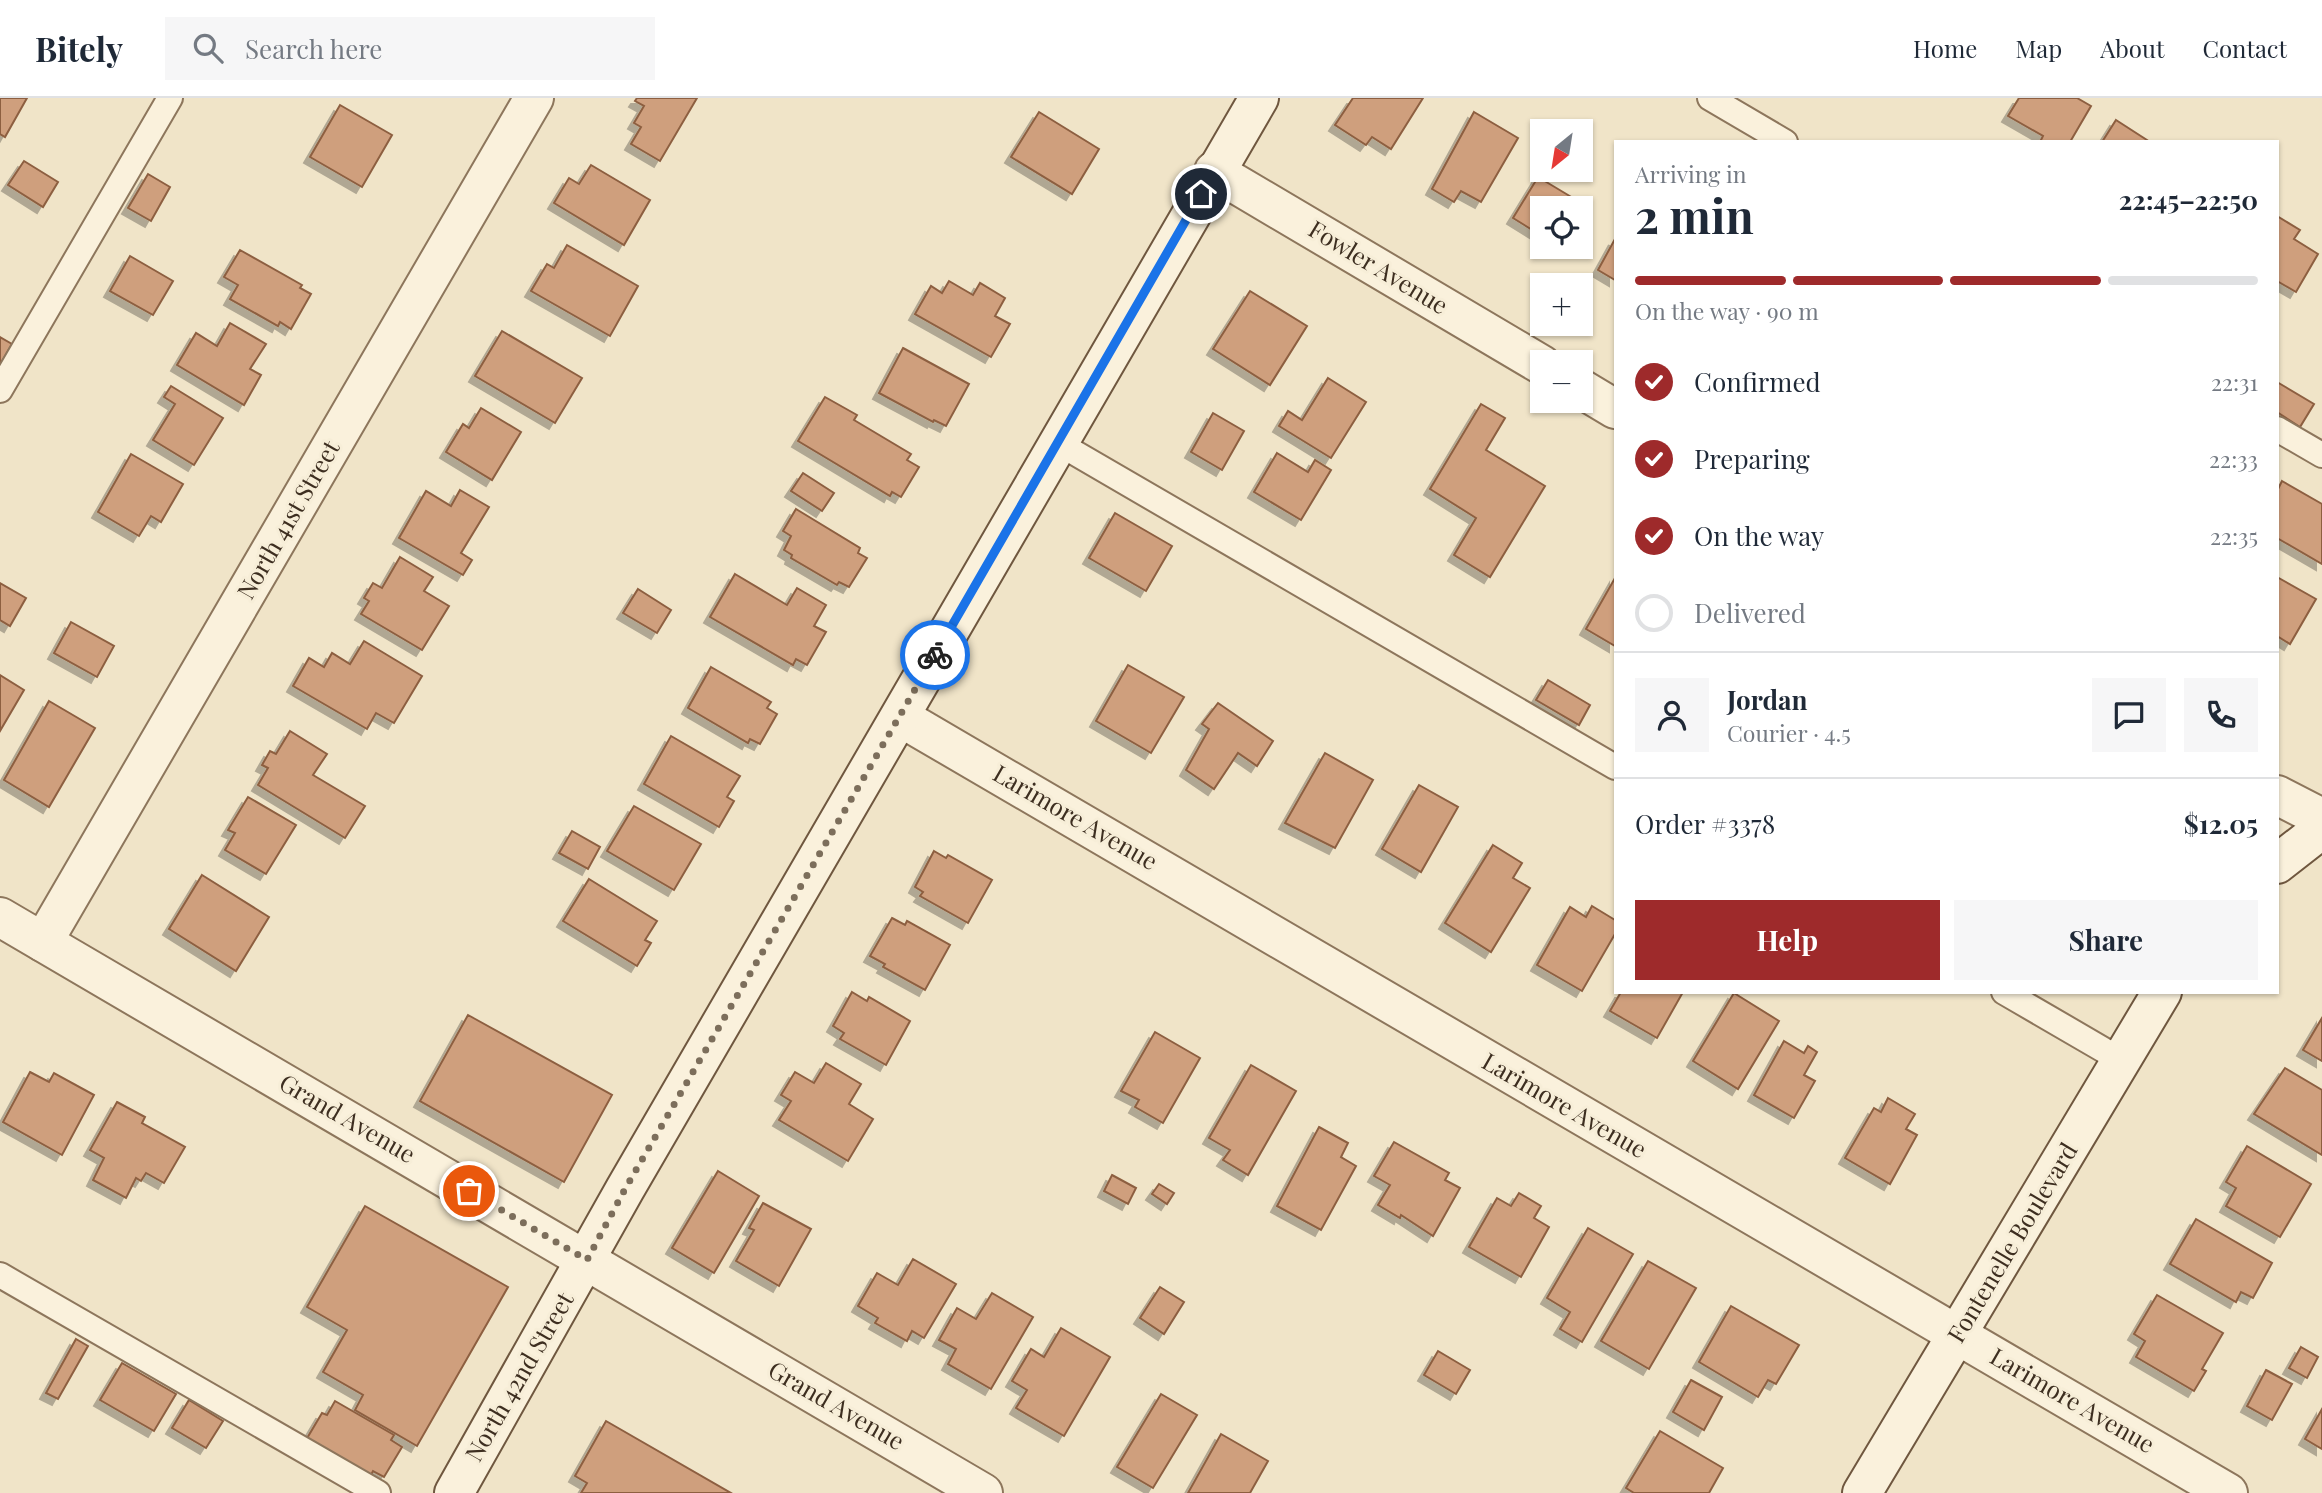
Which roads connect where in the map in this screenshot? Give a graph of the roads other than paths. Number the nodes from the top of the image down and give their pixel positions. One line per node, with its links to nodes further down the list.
1 (170, 98): 8 (lane)
2 (534, 98): 21 (street, North 41st Street)
3 (1259, 98): 6 (street, North 42nd Street)
4 (1710, 98): 5 (lane)
5 (1782, 140)
6 (1214, 172): 7 (street, Fowler Avenue); 12 (street, North 42nd Street)
7 (1530, 358)
8 (0, 390)
9 (1593, 396): 10 (street)
10 (1614, 408)
11 (2279, 430): 13 (lane)
12 (1058, 443): 14 (street, North 42nd Street); 15 (lane)
13 (2322, 455)
14 (900, 717): 25 (street, North 42nd Street); 27 (street, Larimore Avenue)
15 (1614, 766)
16 (2279, 796): 17 (street)
17 (2322, 818)
18 (2322, 830): 19 (street)
19 (2279, 862)
20 (0, 917): 21 (street, Grand Avenue)
21 (43, 942): 25 (street, Grand Avenue)
22 (2007, 994): 24 (lane)
23 (2161, 994): 24 (street, Fontenelle Boulevard)
24 (2121, 1060): 27 (street, Fontenelle Boulevard)
25 (587, 1260): 29 (street, North 42nd Street); 30 (street, Grand Avenue)
26 (0, 1275): 28 (lane)
27 (1958, 1335): 31 (street, Fontenelle Boulevard); 32 (street, Larimore Avenue)
28 (378, 1493)
29 (454, 1493)
30 (983, 1493)
31 (1862, 1493)
32 (2228, 1493)

